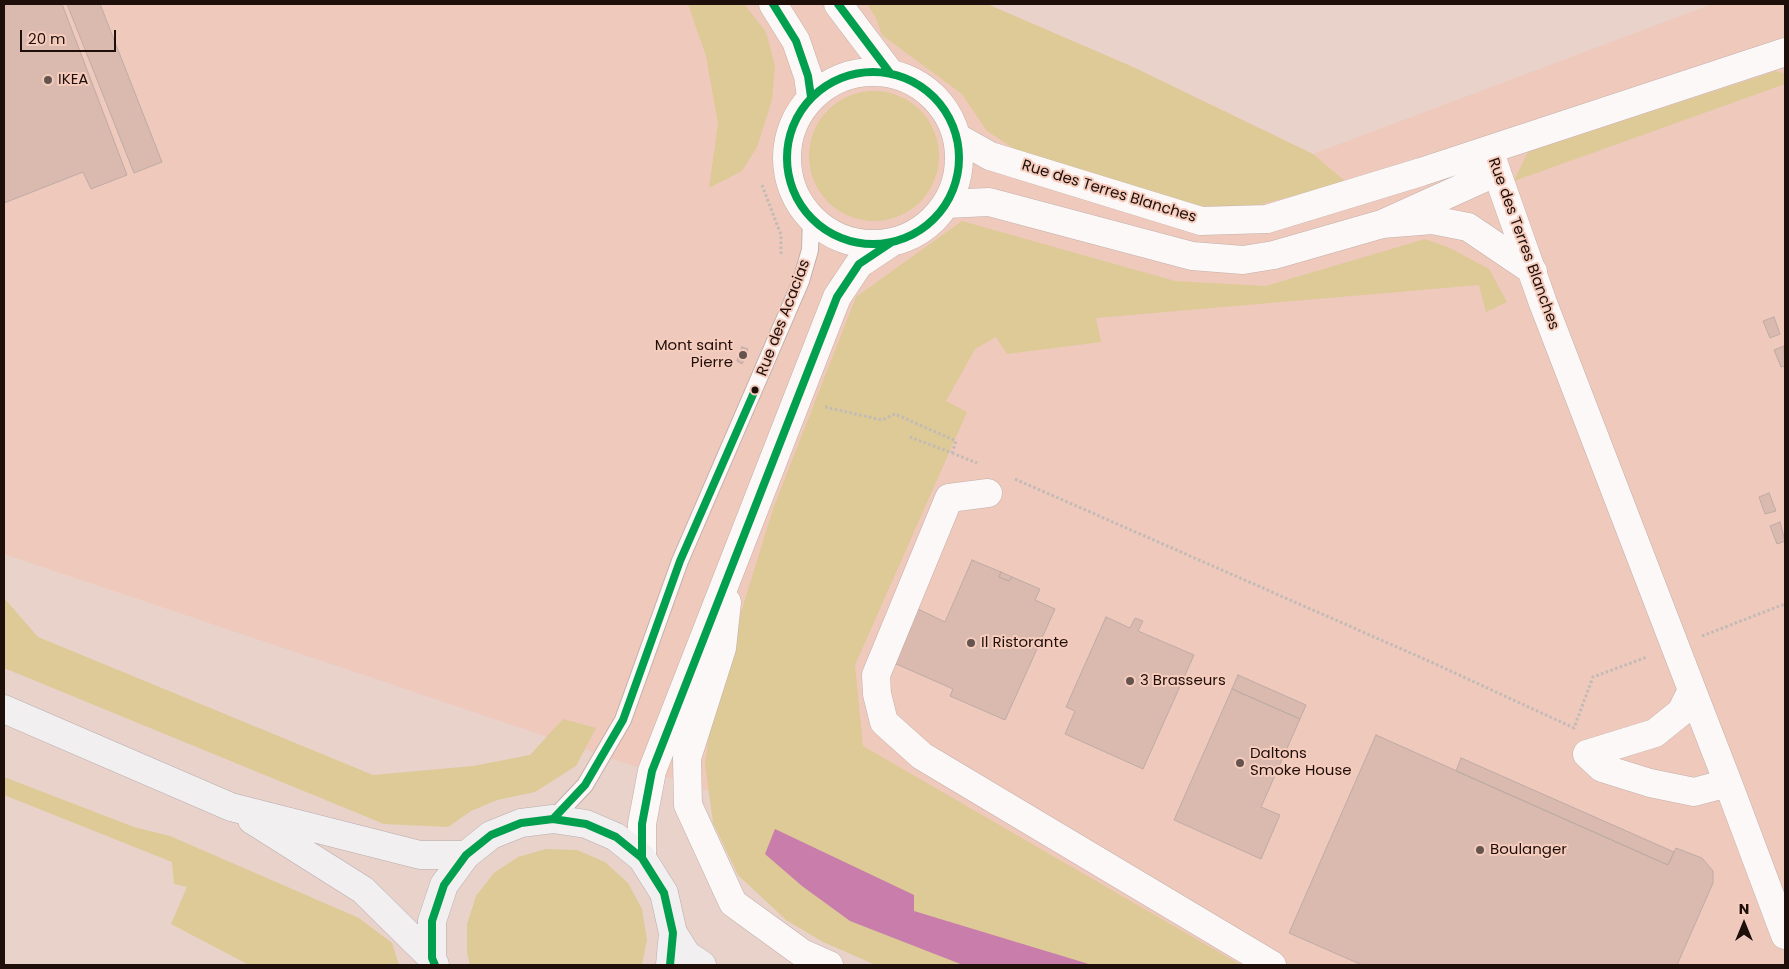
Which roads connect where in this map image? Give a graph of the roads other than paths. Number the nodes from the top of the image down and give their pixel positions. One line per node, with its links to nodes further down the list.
1 (773, 4): 5 (street)
2 (838, 4): 4 (street)
3 (1785, 52): 7 (street)
4 (890, 73): 5 (street); 6 (street)
5 (811, 97): 9 (street)
6 (958, 138): 7 (street, Rue des Terres Blanches); 8 (street)
7 (1493, 161): 10 (street); 12 (street, Rue des Terres Blanches)
8 (946, 204): 10 (street); 11 (street)
9 (811, 218): 11 (street); 19 (lane, Rue des Acacias)
10 (1382, 224): 12 (street)
11 (892, 242): 14 (street)
12 (1533, 271): 15 (street, Rue des Terres Blanches)
13 (988, 492): 29 (street)
14 (731, 565): 21 (street); 28 (street)
15 (1692, 690): 17 (street, Rue des Terres Blanches); 17 (street)
16 (4, 710): 18 (main road)
17 (1728, 783): 22 (street, Rue des Terres Blanches)
18 (231, 806): 20 (main road); 25 (main road)
19 (553, 819): 20 (main road); 21 (main road)
20 (466, 856): 25 (main road)
21 (642, 858): 23 (main road)
22 (1777, 888): 24 (street, Rue des Terres Blanches)
23 (674, 933): 26 (main road); 27 (main road)
24 (1785, 935)
25 (434, 961)
26 (670, 965)
27 (702, 965)
28 (828, 965)
29 (1272, 965)

